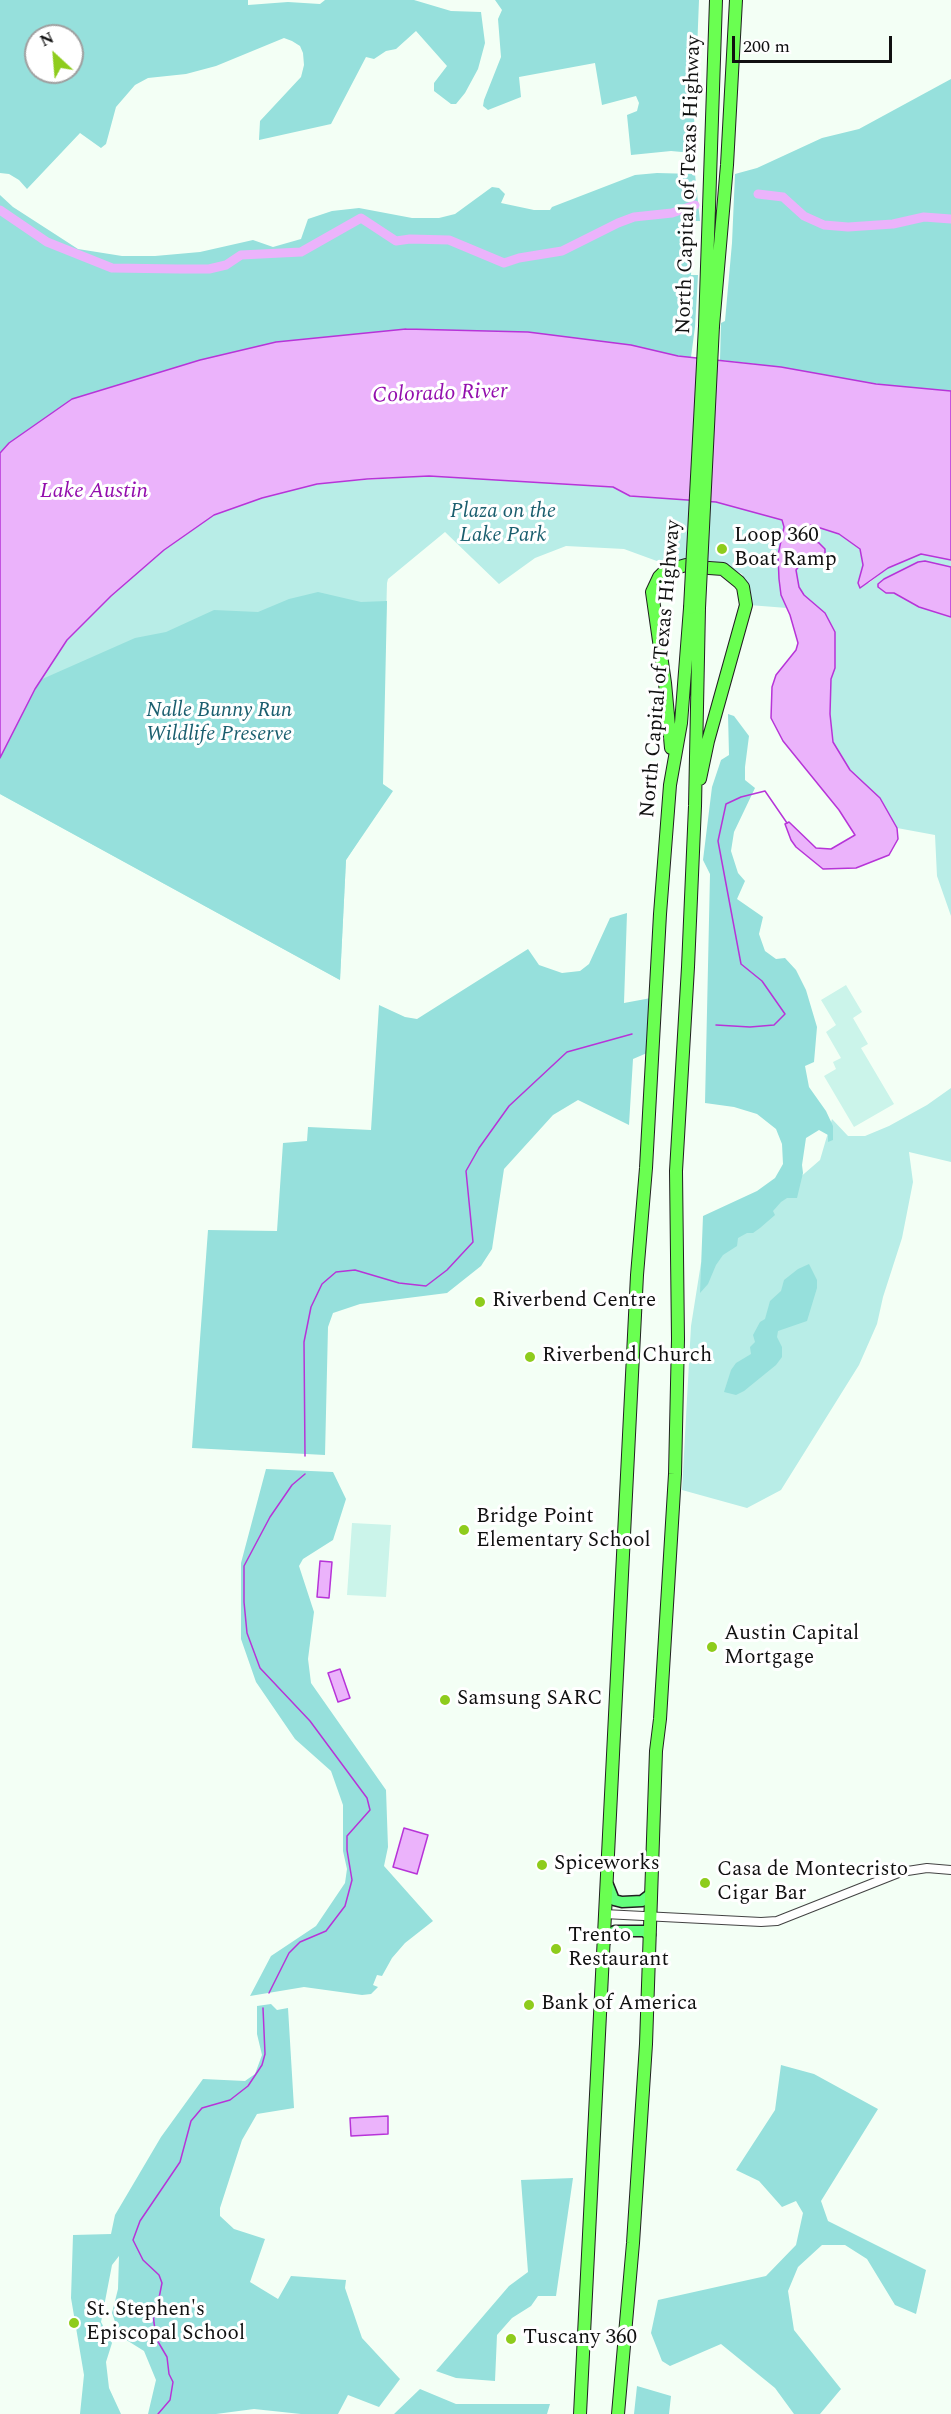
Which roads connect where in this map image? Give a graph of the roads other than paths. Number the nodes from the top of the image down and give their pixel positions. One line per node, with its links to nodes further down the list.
1 (716, 0): 3 (highway, North Capital of Texas Highway)
2 (736, 0): 3 (highway, North Capital of Texas Highway)
3 (709, 326): 6 (highway, North Capital of Texas Highway, bridge)
4 (686, 566): 7 (highway)
5 (709, 568): 8 (highway)
6 (695, 608): 7 (highway, North Capital of Texas Highway); 8 (highway, North Capital of Texas Highway)
7 (671, 773): 10 (highway, North Capital of Texas Highway)
8 (695, 806): 11 (highway, North Capital of Texas Highway)
9 (951, 1870): 13 (street)
10 (606, 1876): 11 (main road); 12 (highway, North Capital of Texas Highway)
11 (651, 1894): 13 (highway)
12 (604, 1914): 13 (street); 15 (highway)
13 (649, 1917): 14 (highway)
14 (650, 1935): 15 (main road); 17 (highway)
15 (603, 1946): 16 (highway)
16 (580, 2414)
17 (618, 2414)

